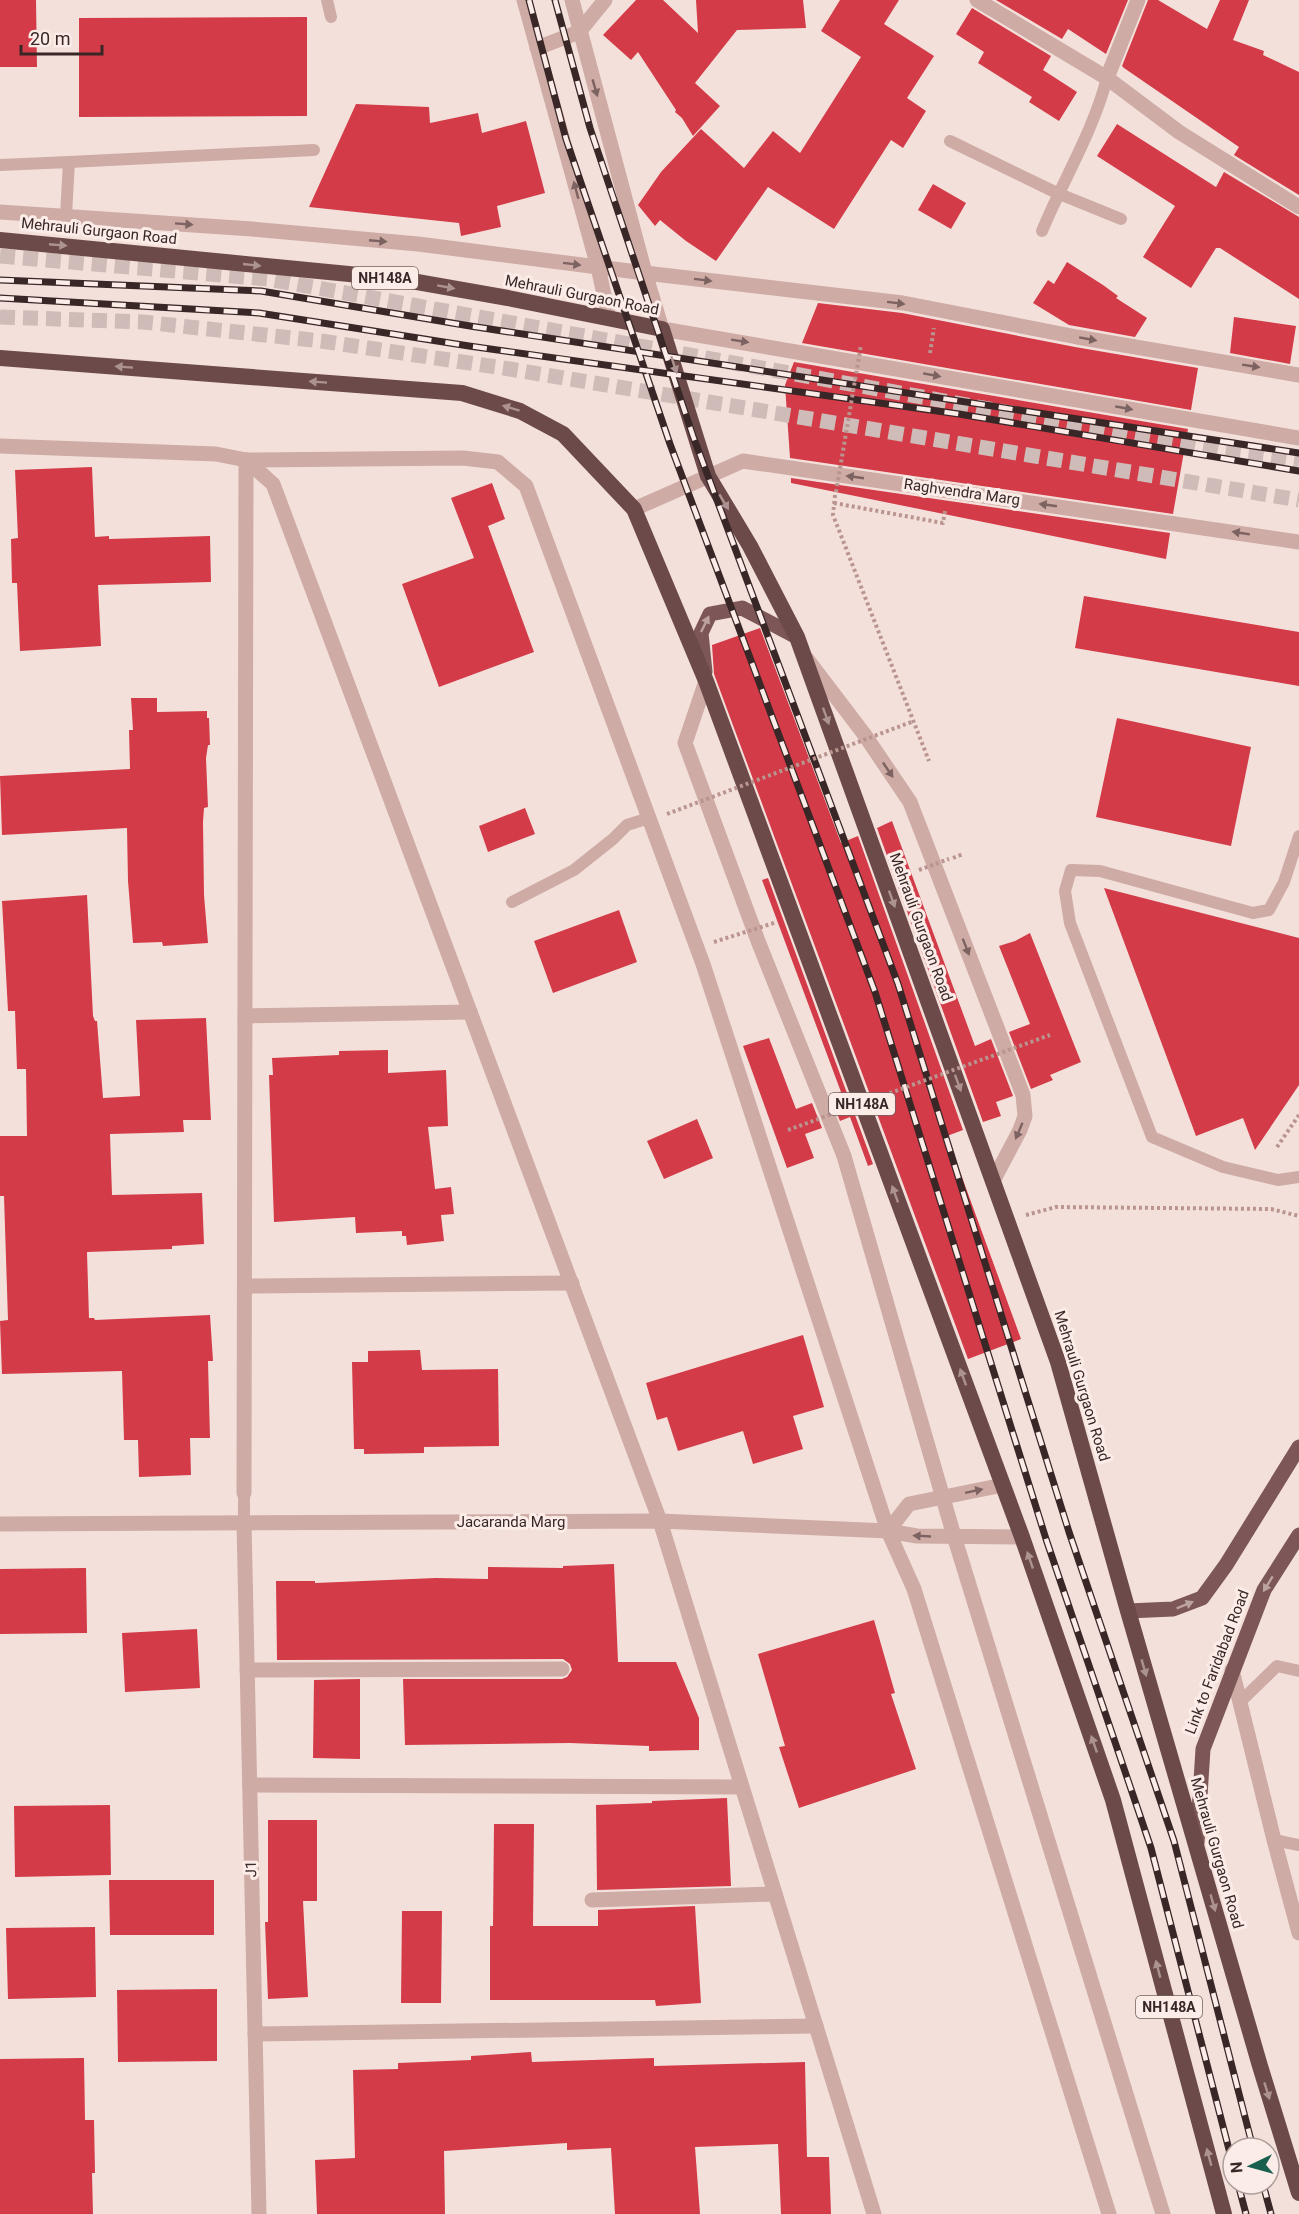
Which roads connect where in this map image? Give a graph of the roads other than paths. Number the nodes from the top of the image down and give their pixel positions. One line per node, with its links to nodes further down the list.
1 (327, 0): 7 (lane)
2 (524, 0): 9 (street)
3 (572, 0): 8 (street)
4 (605, 0): 8 (street)
5 (977, 0): 10 (street)
6 (1138, 0): 10 (street)
7 (331, 17)
8 (579, 32): 9 (street); 23 (street, one-way to 23)
9 (537, 48): 22 (street, one-way to 9)
10 (1107, 78): 15 (lane); 16 (street)
11 (951, 141): 15 (lane)
12 (314, 150): 13 (lane)
13 (69, 162): 14 (lane); 18 (lane)
14 (0, 165)
15 (1057, 193): 19 (lane); 20 (lane)
16 (1299, 207)
17 (0, 212): 18 (street)
18 (66, 215): 22 (street, one-way to 22)
19 (1121, 219)
20 (1042, 231)
21 (0, 240): 24 (highway, Mehrauli Gurgaon Road / NH148A, one-way to 24)
22 (598, 267): 23 (street); 24 (street)
23 (645, 273): 25 (street); 27 (street, one-way to 27)
24 (609, 318): 25 (highway, Mehrauli Gurgaon Road / NH148A)
25 (662, 329): 28 (street, one-way to 28); 31 (highway, Mehrauli Gurgaon Road, one-way to 31)
26 (0, 358): 32 (highway, NH148A, one-way to 26)
27 (1299, 375)
28 (1299, 438)
29 (0, 446): 30 (street)
30 (246, 460): 37 (street); 40 (street); 41 (street)
31 (708, 476): 32 (street, Raghvendra Marg); 33 (street, Raghvendra Marg, one-way to 31); 34 (highway, Mehrauli Gurgaon Road, one-way to 34)
32 (634, 509): 36 (highway, NH148A)
33 (1299, 542)
34 (797, 637): 35 (highway, Mehrauli Gurgaon Road); 36 (main road, one-way to 34)
35 (804, 655): 43 (highway, Mehrauli Gurgaon Road, one-way to 43); 43 (street, one-way to 43)
36 (706, 681): 47 (highway, NH148A, one-way to 36); 49 (street)
37 (649, 818): 39 (lane); 53 (street)
38 (1299, 836): 42 (lane)
39 (512, 902)
40 (470, 1012): 41 (street); 44 (street)
41 (245, 1016): 45 (street)
42 (1299, 1177)
43 (993, 1181): 57 (highway, Mehrauli Gurgaon Road)
44 (572, 1283): 45 (street); 50 (street)
45 (244, 1286): 48 (street)
46 (1299, 1447): 57 (main road, Link to Faridabad Road, one-way to 46)
47 (1003, 1485): 49 (street, one-way to 47); 56 (highway, NH148A)
48 (244, 1493): 51 (lane)
49 (943, 1497): 53 (street); 55 (street)
50 (660, 1521): 51 (street, Jacaranda Marg); 53 (street, Jacaranda Marg); 64 (street)
51 (244, 1523): 52 (street, Jacaranda Marg); 59 (street, J1)
52 (0, 1524)
53 (888, 1531): 55 (street, Jacaranda Marg, one-way to 53); 76 (street)
54 (1299, 1534): 60 (main road, Link to Faridabad Road, one-way to 60)
55 (954, 1536): 56 (street, Jacaranda Marg); 77 (street)
56 (1022, 1537): 78 (highway, NH148A, one-way to 56)
57 (1128, 1611): 67 (highway, Mehrauli Gurgaon Road, one-way to 67)
58 (561, 1669): 59 (street)
59 (247, 1670): 63 (street, J1)
60 (1232, 1670): 62 (street); 67 (main road, Link to Faridabad Road)
61 (1299, 1671): 62 (lane)
62 (1240, 1702): 65 (street)
63 (250, 1785): 64 (street); 72 (street, J1)
64 (742, 1787): 68 (street)
65 (1274, 1840): 66 (lane); 70 (street)
66 (1299, 1845)
67 (1197, 1847): 73 (highway, Mehrauli Gurgaon Road, one-way to 73)
68 (775, 1894): 69 (street); 71 (street)
69 (592, 1900)
70 (1299, 1932)
71 (816, 2026): 72 (street); 75 (street)
72 (255, 2034): 74 (street, J1)
73 (1299, 2193)
74 (259, 2214)
75 (874, 2214)
76 (1109, 2214)
77 (1163, 2214)
78 (1224, 2214)

